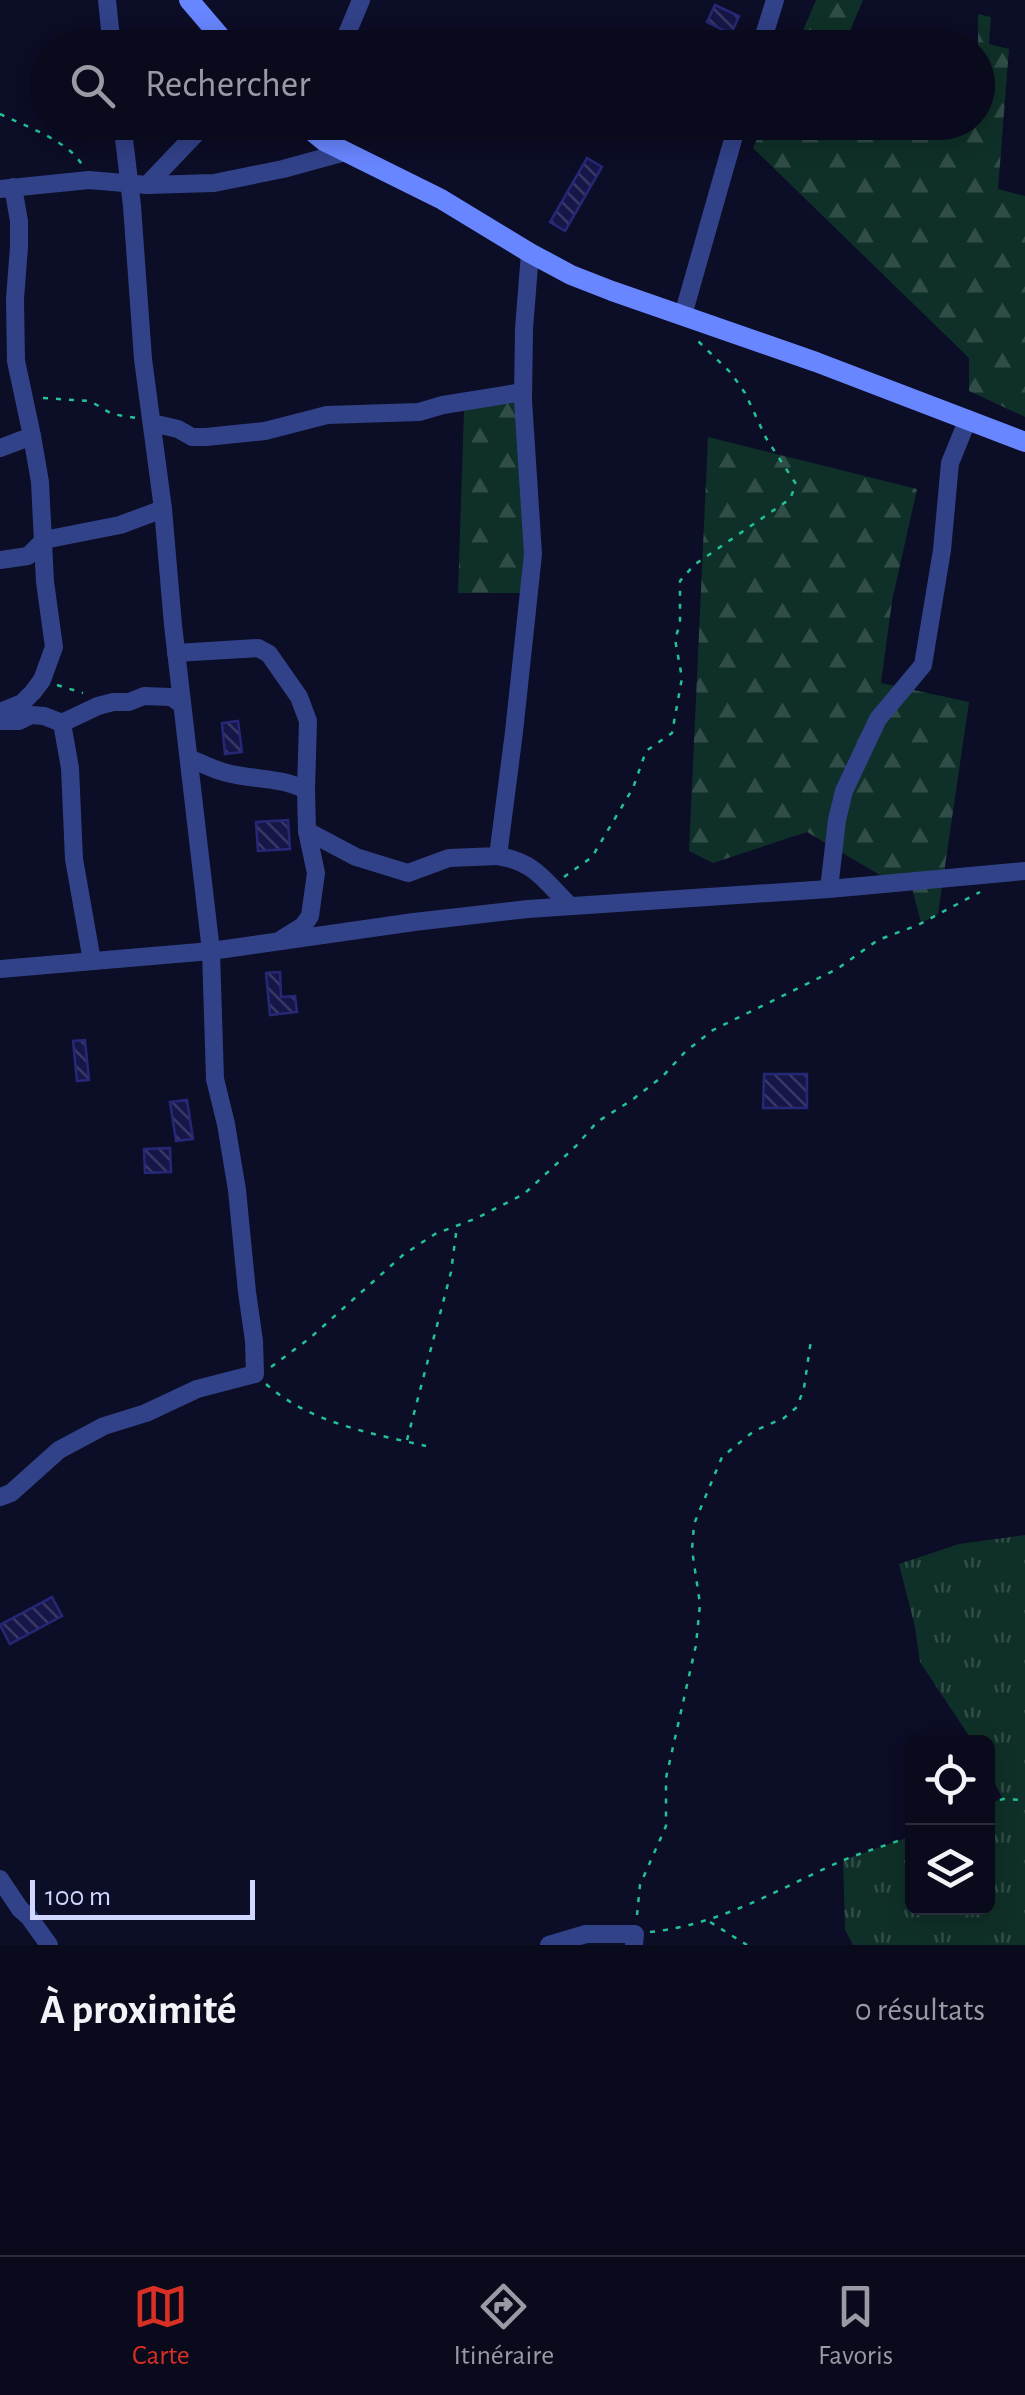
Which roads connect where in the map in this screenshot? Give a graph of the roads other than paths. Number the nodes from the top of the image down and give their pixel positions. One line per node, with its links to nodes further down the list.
1 (106, 0): 5 (street)
2 (189, 0): 6 (street)
3 (361, 0): 7 (street)
4 (774, 0): 8 (street)
5 (110, 30)
6 (215, 30)
7 (348, 30)
8 (765, 30)
9 (127, 140): 14 (street)
10 (191, 140): 14 (street)
11 (328, 140): 13 (street)
12 (733, 140): 17 (street)
13 (345, 152): 14 (street); 16 (street)
14 (138, 185): 15 (street); 22 (street)
15 (6, 188): 19 (street)
16 (530, 253): 17 (street); 20 (street)
17 (687, 324): 21 (street)
18 (0, 338): 19 (street)
19 (16, 362): 23 (street)
20 (523, 392): 22 (street); 37 (street)
21 (968, 419): 24 (street); 39 (street)
22 (152, 423): 26 (street)
23 (32, 436): 25 (street); 27 (street)
24 (1025, 442)
25 (0, 448)
26 (162, 509): 27 (street); 29 (street)
27 (44, 540): 28 (street); 31 (street)
28 (0, 560)
29 (176, 653): 30 (street); 35 (street)
30 (181, 704): 33 (street); 34 (street)
31 (0, 712)
32 (0, 721): 33 (street)
33 (62, 723): 43 (street)
34 (189, 758): 35 (street); 42 (street)
35 (306, 790): 36 (street)
36 (307, 831): 37 (street); 41 (street)
37 (498, 856): 40 (street)
38 (1025, 870): 39 (street)
39 (829, 888): 40 (street)
40 (570, 906): 41 (street)
41 (274, 944): 42 (street)
42 (211, 951): 43 (street); 45 (street)
43 (92, 961): 44 (street)
44 (0, 969)
45 (0, 1498)
46 (0, 1878): 48 (street)
47 (635, 1939): 49 (street)
48 (49, 1945)
49 (549, 1945)

